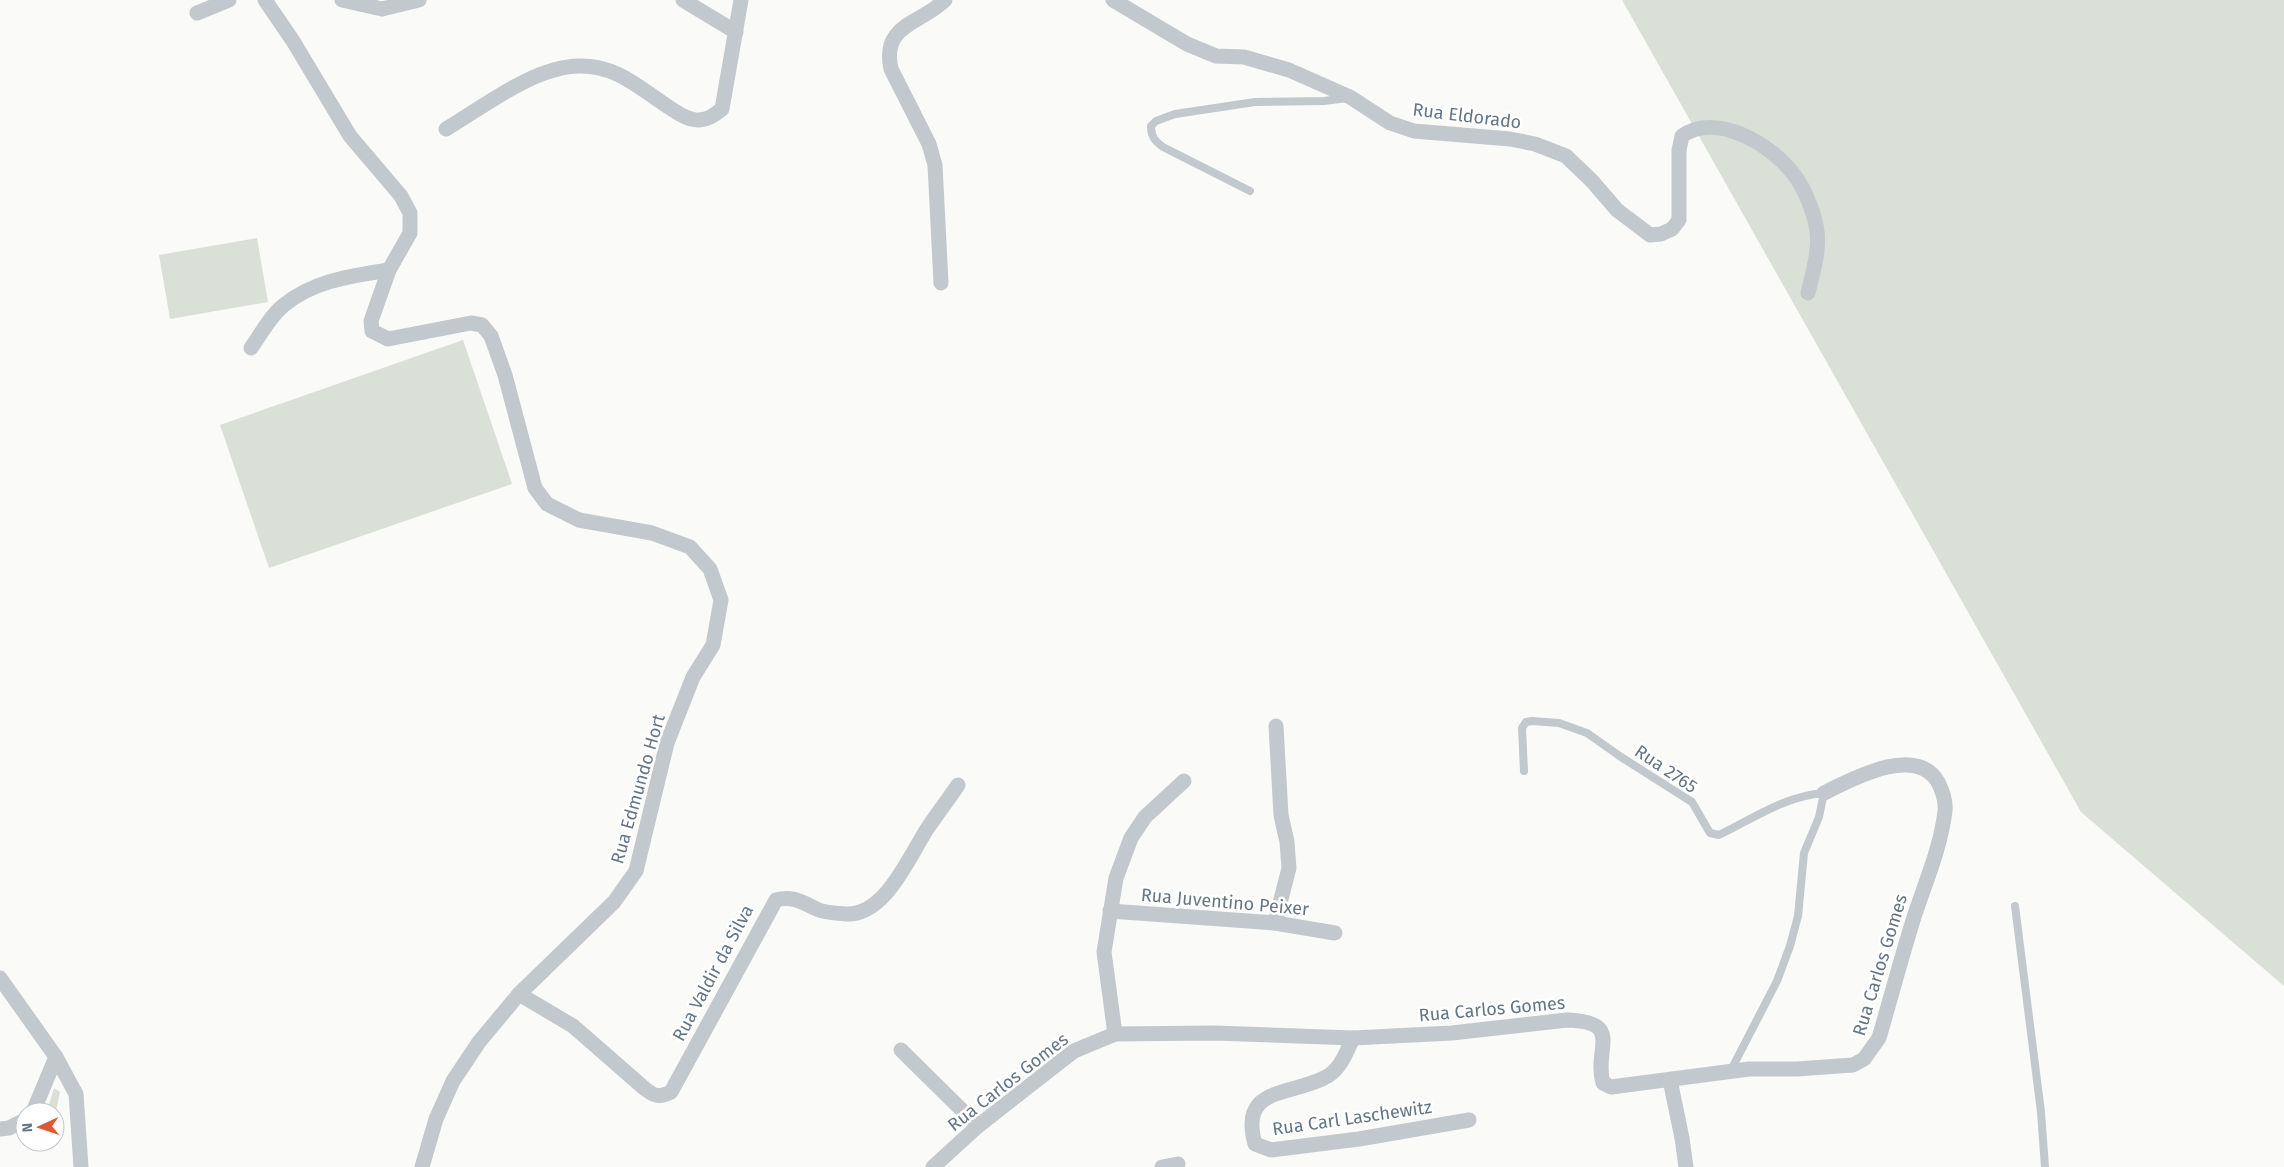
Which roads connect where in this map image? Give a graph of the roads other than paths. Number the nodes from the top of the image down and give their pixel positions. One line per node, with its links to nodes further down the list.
1 (230, 0): 9 (street)
2 (265, 0): 14 (street, Rua Edmundo Hort)
3 (342, 0): 4 (street)
4 (419, 0)
5 (683, 0): 10 (street)
6 (741, 0): 10 (street)
7 (945, 0): 15 (street)
8 (1113, 0): 11 (street, Rua Eldorado)
9 (197, 13)
10 (736, 32): 12 (street)
11 (1350, 97): 13 (lane); 16 (street, Rua Eldorado)
12 (446, 129)
13 (1250, 190)
14 (389, 270): 17 (street); 28 (street, Rua Edmundo Hort)
15 (941, 283)
16 (1808, 293)
17 (251, 348)
18 (1276, 726): 25 (street)
19 (1524, 771): 22 (lane, Rua 2765)
20 (1184, 781): 24 (street)
21 (958, 785): 28 (street, Rua Valdir da Silva)
22 (1824, 794): 33 (lane); 33 (street, Rua Carlos Gomes)
23 (2015, 906): 46 (lane)
24 (1110, 910): 25 (street, Rua Juventino Peixer); 29 (street)
25 (1275, 923): 26 (street, Rua Juventino Peixer)
26 (1335, 932)
27 (0, 978): 32 (street)
28 (518, 994): 42 (street, Rua Edmundo Hort)
29 (1115, 1034): 30 (street, Rua Carlos Gomes); 38 (street, Rua Carlos Gomes)
30 (1353, 1038): 34 (street, Rua Carlos Gomes); 36 (street, Rua Carl Laschewitz)
31 (901, 1050): 38 (street)
32 (56, 1057): 35 (street); 41 (street)
33 (1730, 1072): 34 (street, Rua Carlos Gomes)
34 (1670, 1080): 45 (street)
35 (37, 1102)
36 (1469, 1120)
37 (15, 1125): 39 (street)
38 (978, 1126): 43 (street, Rua Carlos Gomes)
39 (0, 1129)
40 (1178, 1164): 44 (street)
41 (81, 1167)
42 (422, 1167)
43 (933, 1167)
44 (1162, 1167)
45 (1686, 1167)
46 (2045, 1167)

